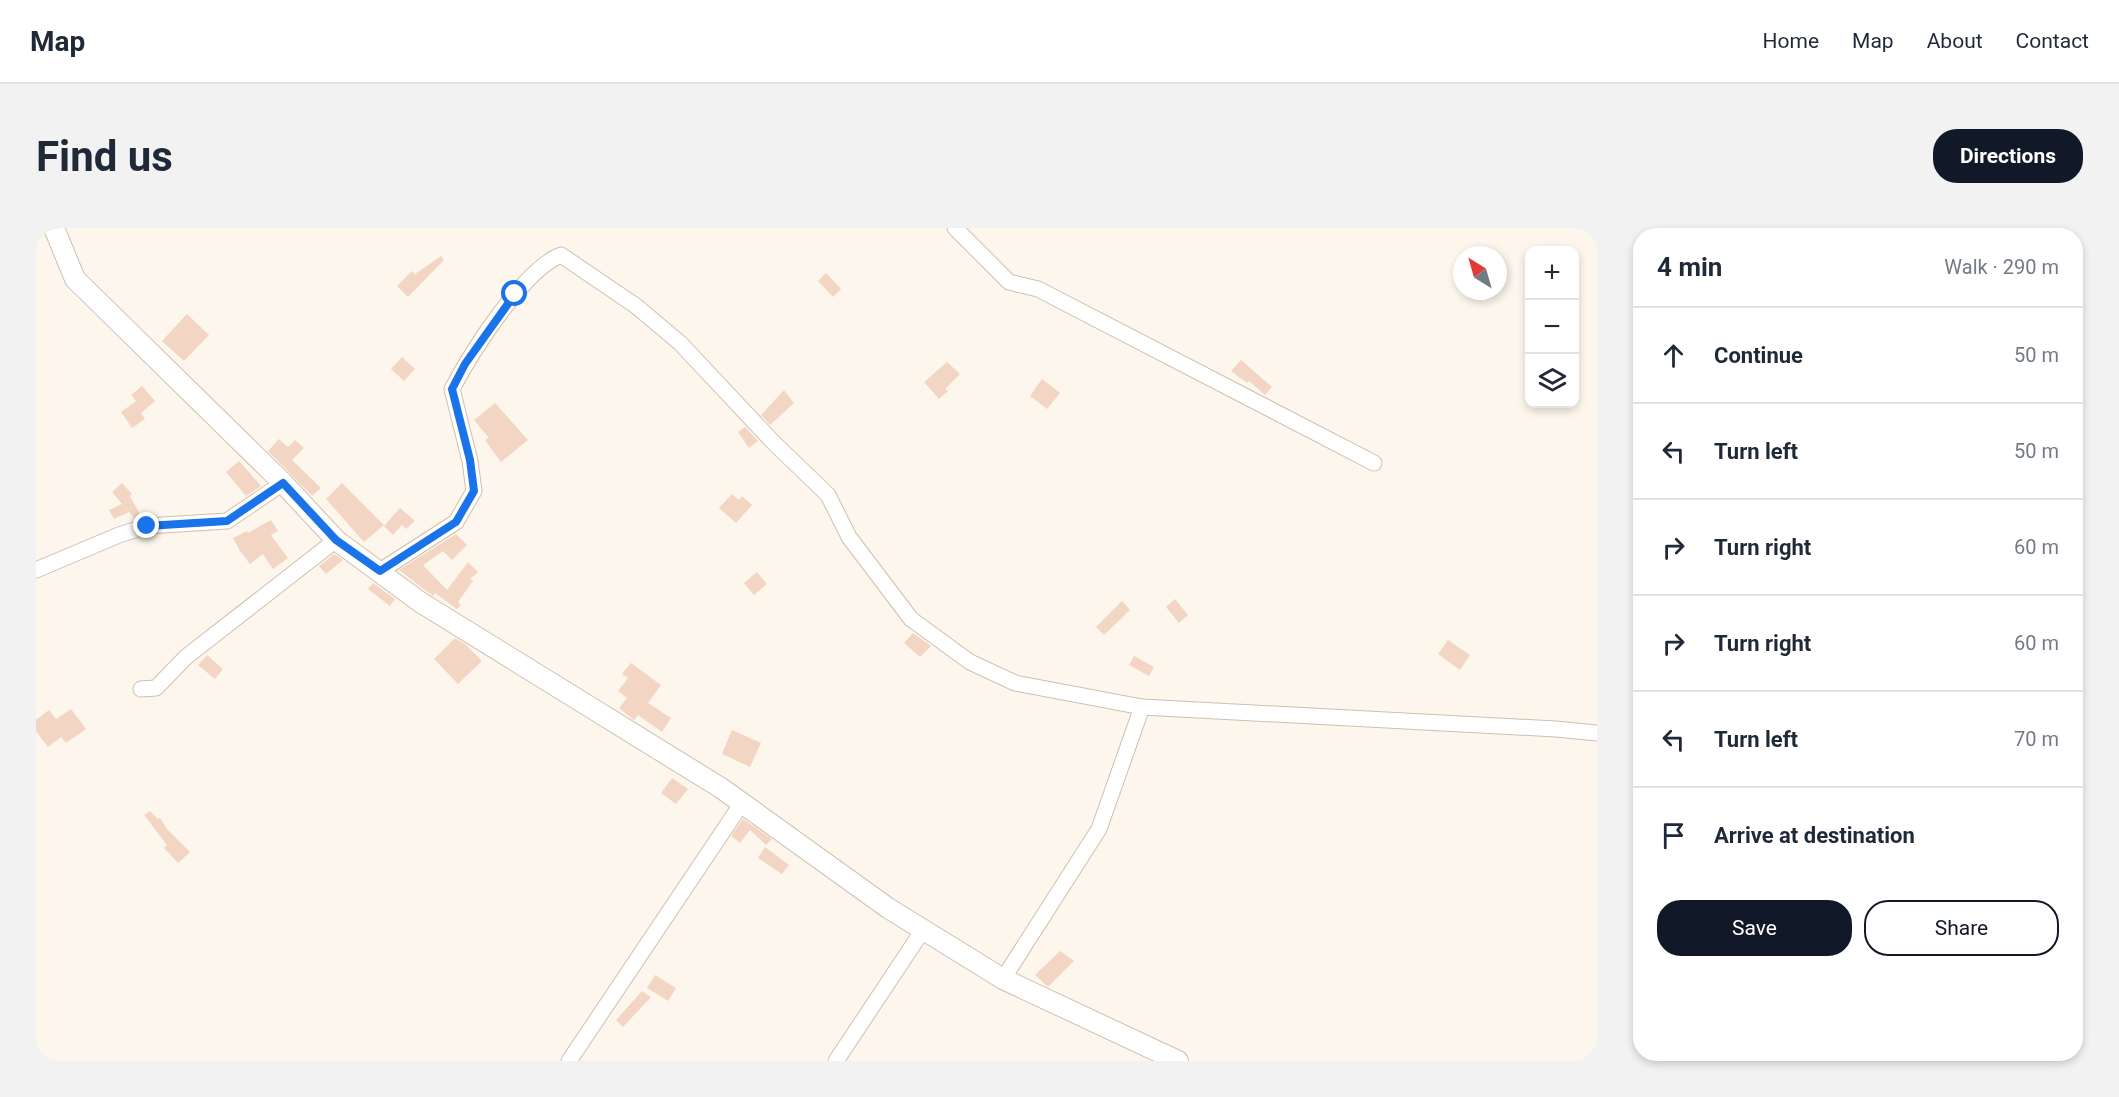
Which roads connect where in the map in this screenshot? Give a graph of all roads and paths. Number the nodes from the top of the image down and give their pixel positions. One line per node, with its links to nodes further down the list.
1 (54, 228): 4 (street)
2 (955, 228): 3 (street)
3 (1374, 463)
4 (283, 483): 5 (street); 6 (street)
5 (336, 540): 7 (street); 8 (street)
6 (36, 570)
7 (380, 571): 9 (street); 11 (street)
8 (141, 689)
9 (1142, 707): 10 (street); 13 (street)
10 (1597, 733)
11 (742, 803): 12 (street); 15 (street)
12 (923, 930): 13 (street); 16 (street)
13 (1003, 979): 14 (street)
14 (1148, 1055): 17 (street)
15 (569, 1061)
16 (836, 1061)
17 (1178, 1061)

